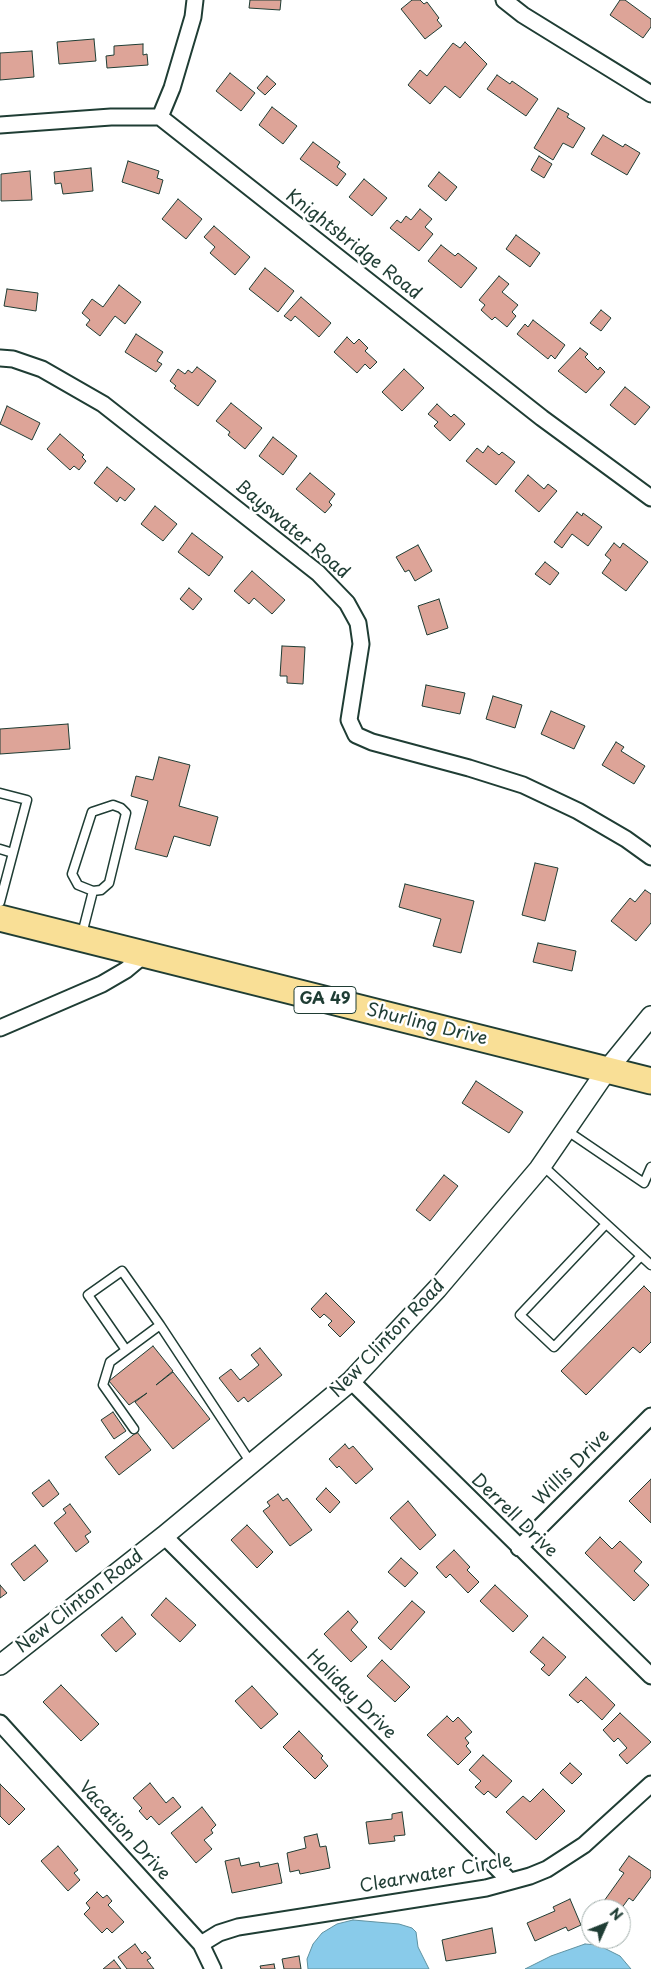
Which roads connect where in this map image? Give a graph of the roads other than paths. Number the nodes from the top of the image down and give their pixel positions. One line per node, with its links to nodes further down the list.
1 (195, 0): 4 (street)
2 (504, 0): 3 (street)
3 (651, 94)
4 (160, 117): 5 (street); 7 (street, Knightsbridge Road)
5 (0, 125)
6 (0, 358): 11 (street, Bayswater Road)
7 (651, 498)
8 (0, 793): 10 (lane)
9 (0, 849): 10 (lane)
10 (13, 853): 13 (lane)
11 (651, 857)
12 (93, 891): 12 (lane); 15 (lane)
13 (0, 902)
14 (0, 918): 15 (main road, Shurling Drive / GA 49)
15 (80, 938): 16 (main road, Shurling Drive / GA 49)
16 (144, 955): 18 (street); 19 (main road, Shurling Drive / GA 49)
17 (651, 1016): 19 (street, New Clinton Road)
18 (0, 1028)
19 (607, 1070): 20 (main road, Shurling Drive / GA 49); 21 (street, New Clinton Road)
20 (651, 1081)
21 (566, 1130): 22 (street, New Clinton Road); 24 (lane)
22 (542, 1164): 25 (lane); 30 (street, New Clinton Road)
23 (651, 1167): 24 (lane)
24 (648, 1184)
25 (606, 1224): 26 (lane); 26 (lane)
26 (640, 1256): 27 (lane)
27 (651, 1265)
28 (160, 1325): 29 (lane); 29 (lane); 33 (lane)
29 (126, 1350): 32 (lane)
30 (352, 1381): 33 (street, New Clinton Road); 35 (street, Derrell Drive)
31 (651, 1416): 35 (street, Willis Drive)
32 (134, 1429)
33 (251, 1464): 34 (street, New Clinton Road)
34 (164, 1536): 36 (street, New Clinton Road); 40 (street, Holiday Drive)
35 (519, 1548): 37 (street, Derrell Drive)
36 (0, 1665)
37 (651, 1676)
38 (0, 1723): 41 (street, Vacation Drive)
39 (651, 1784): 40 (street, Clearwater Circle)
40 (510, 1881): 41 (street, Clearwater Circle)
41 (201, 1944): 42 (street, Vacation Drive)
42 (213, 1969)

